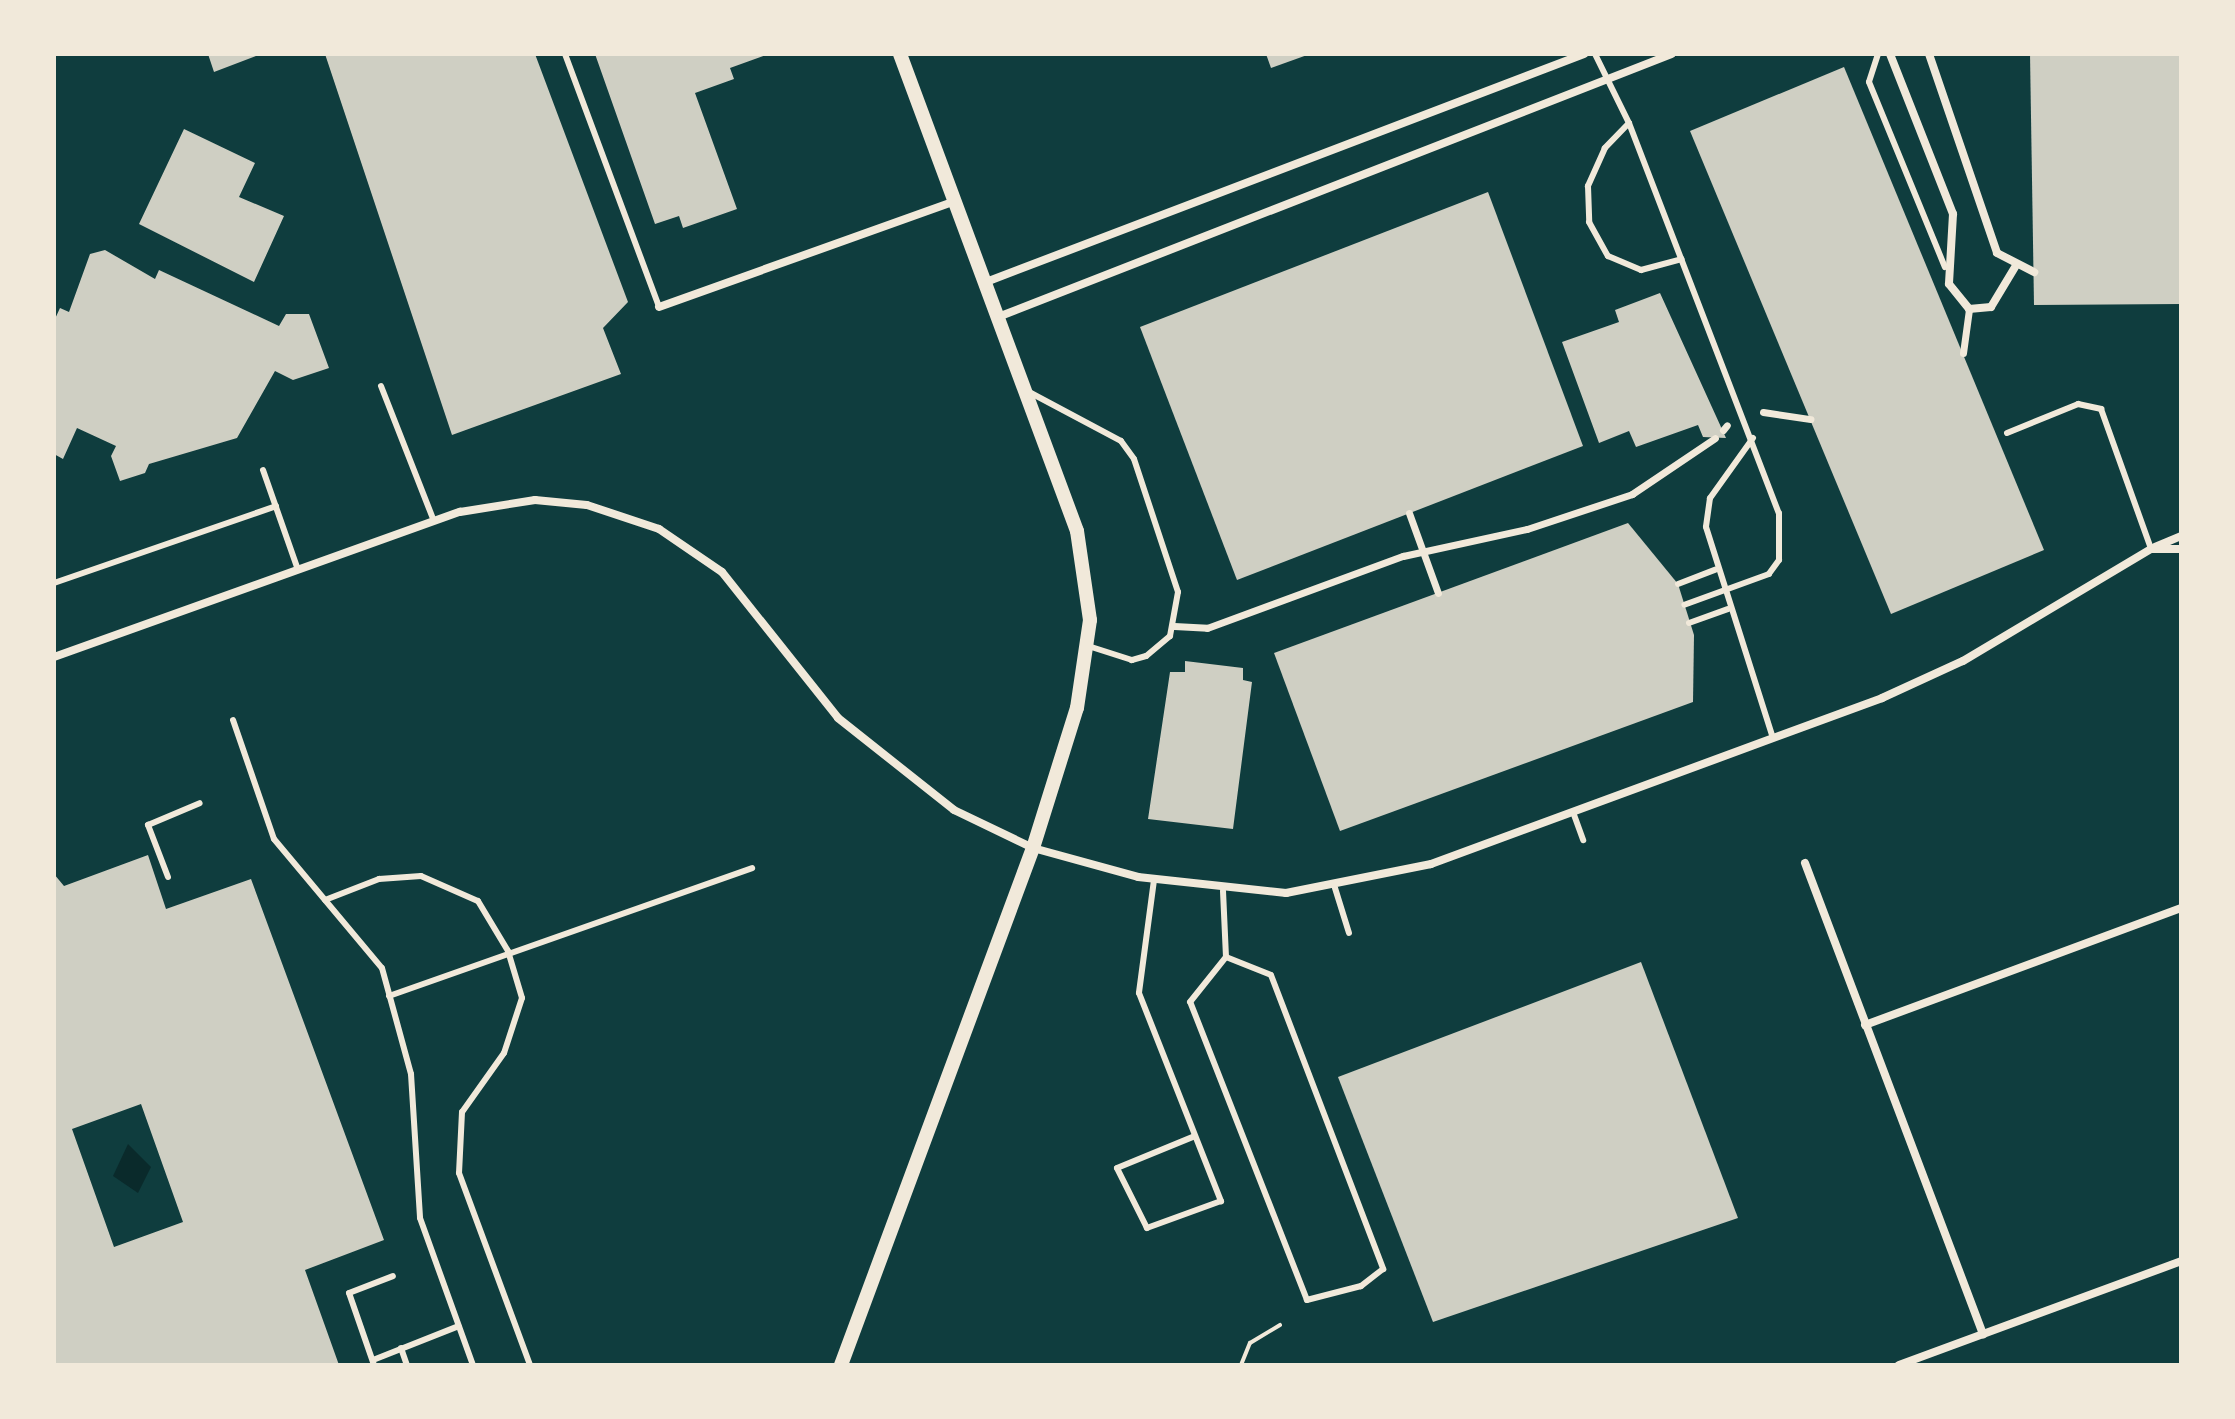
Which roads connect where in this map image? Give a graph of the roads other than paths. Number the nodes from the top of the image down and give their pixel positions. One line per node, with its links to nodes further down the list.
1 (565, 54): 17 (lane)
2 (900, 54): 11 (street)
3 (1584, 54): 16 (street)
4 (1595, 54): 9 (lane)
5 (1672, 54): 9 (street)
6 (1878, 54): 13 (lane)
7 (1890, 54): 13 (street)
8 (1929, 54): 14 (street)
9 (1609, 77): 10 (lane); 19 (street)
10 (1629, 123): 12 (lane); 12 (lane)
11 (955, 201): 16 (street); 17 (street)
12 (1682, 259): 27 (lane)
13 (1945, 267): 18 (street)
14 (2015, 267): 15 (street); 18 (street)
15 (2034, 272)
16 (986, 282): 19 (street)
17 (659, 307)
18 (1969, 309): 20 (street)
19 (998, 317): 22 (street)
20 (1963, 353)
21 (381, 386): 31 (lane)
22 (1025, 389): 45 (lane); 46 (street)
23 (1763, 412): 24 (street)
24 (1810, 419)
25 (2007, 433): 33 (lane)
26 (1715, 438): 35 (street)
27 (1753, 438): 37 (lane); 40 (lane)
28 (263, 470): 29 (lane)
29 (276, 506): 36 (lane); 38 (lane)
30 (1409, 513): 35 (street)
31 (434, 521): 36 (street); 53 (street)
32 (2181, 536): 33 (street)
33 (2151, 549): 34 (street); 49 (street)
34 (2181, 549)
35 (1422, 553): 41 (street); 45 (street)
36 (298, 570): 47 (street)
37 (1715, 570): 39 (lane); 40 (lane)
38 (54, 583)
39 (1678, 584)
40 (1721, 591): 42 (lane); 43 (lane)
41 (1438, 593)
42 (1684, 605)
43 (1728, 609): 44 (lane); 49 (lane)
44 (1689, 623)
45 (1174, 626): 46 (lane)
46 (1088, 646): 53 (street)
47 (54, 657)
48 (233, 720): 60 (lane)
49 (1773, 738): 51 (street)
50 (200, 803): 56 (lane)
51 (1573, 812): 52 (lane); 58 (street)
52 (1583, 840)
53 (1033, 848): 57 (street); 77 (street)
54 (1805, 863): 66 (street)
55 (752, 868): 63 (lane)
56 (168, 877)
57 (1154, 880): 59 (street); 67 (lane)
58 (1335, 888): 59 (street); 62 (lane)
59 (1223, 891): 64 (lane)
60 (325, 900): 63 (lane); 65 (lane)
61 (2181, 908): 66 (street)
62 (1349, 933)
63 (508, 951): 65 (lane); 76 (lane)
64 (1226, 957): 64 (lane)
65 (389, 996): 70 (lane)
66 (1865, 1025): 71 (street)
67 (1195, 1136): 67 (lane)
68 (2181, 1261): 71 (street)
69 (393, 1276): 73 (lane)
70 (459, 1326): 72 (lane); 75 (lane)
71 (1983, 1334): 78 (street)
72 (401, 1348): 73 (lane); 74 (lane)
73 (373, 1363)
74 (407, 1365)
75 (473, 1365)
76 (530, 1365)
77 (841, 1365)
78 (1899, 1365)

